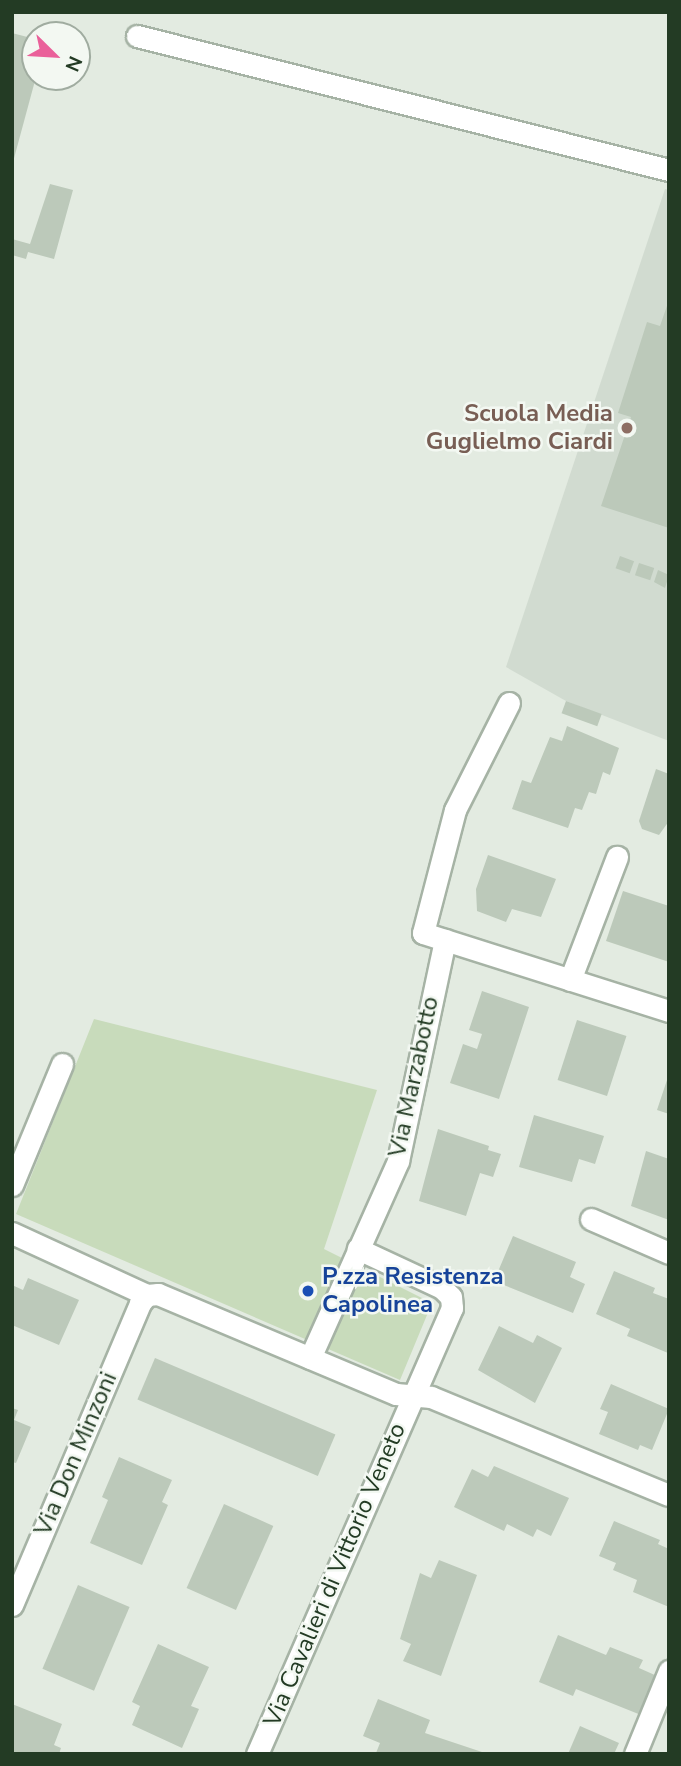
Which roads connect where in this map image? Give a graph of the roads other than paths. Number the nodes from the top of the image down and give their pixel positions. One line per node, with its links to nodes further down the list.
1 (137, 36): 2 (street)
2 (669, 170)
3 (509, 703): 5 (street)
4 (617, 857): 6 (street)
5 (445, 940): 6 (street); 12 (street, Via Marzabotto)
6 (570, 980): 7 (street)
7 (669, 1012)
8 (62, 1064): 9 (street)
9 (12, 1185)
10 (591, 1219): 13 (street)
11 (12, 1233): 14 (street)
12 (358, 1249): 15 (street, Via Marzabotto); 16 (street, Via Cavalieri di Vittorio Veneto)
13 (669, 1253)
14 (143, 1299): 15 (street); 18 (street, Via Don Minzoni)
15 (310, 1358): 16 (street)
16 (412, 1396): 17 (street); 21 (street, Via Cavalieri di Vittorio Veneto)
17 (669, 1495)
18 (12, 1605)
19 (669, 1671): 20 (street)
20 (663, 1702): 22 (street)
21 (257, 1754)
22 (635, 1754)

